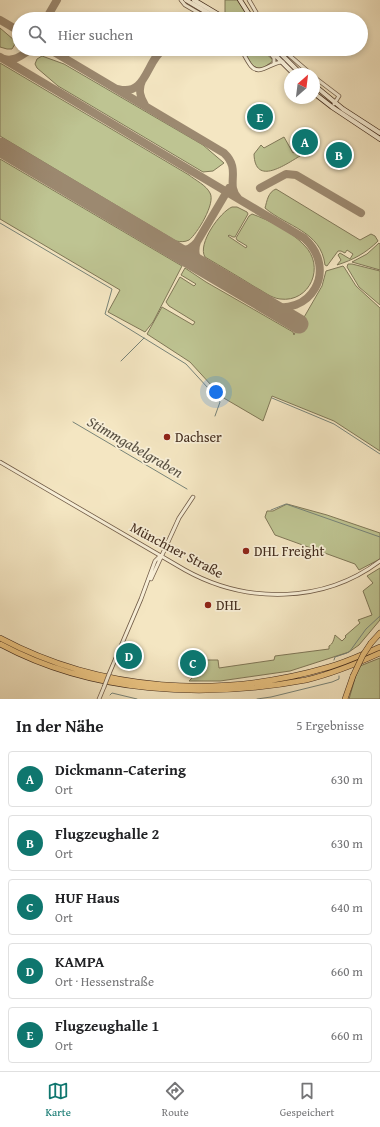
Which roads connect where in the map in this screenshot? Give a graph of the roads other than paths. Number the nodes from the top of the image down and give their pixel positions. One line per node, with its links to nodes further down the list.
1 (181, 0): 6 (street)
2 (186, 0): 7 (main road)
3 (194, 0): 8 (main road)
4 (249, 0): 10 (street)
5 (242, 1): 9 (main road)
6 (197, 12)
7 (206, 12)
8 (214, 12)
9 (248, 12)
10 (256, 12)
11 (245, 56): 17 (street)
12 (272, 56): 17 (street)
13 (277, 56): 16 (main road)
14 (283, 56): 19 (main road)
15 (290, 56): 20 (street)
16 (283, 62): 17 (street); 18 (main road)
17 (274, 64)
18 (288, 68)
19 (295, 68)
20 (304, 68)
21 (320, 82): 23 (street)
22 (320, 90): 25 (main road)
23 (337, 96): 25 (street); 26 (street)
24 (320, 98): 27 (main road)
25 (330, 99): 26 (main road)
26 (336, 103): 27 (street); 28 (main road)
27 (332, 107): 29 (main road)
28 (380, 133)
29 (380, 139)
30 (0, 462): 32 (street, Münchner Straße)
31 (193, 497): 32 (street)
32 (160, 556): 33 (street, Münchner Straße); 39 (street, bridge)
33 (380, 562)
34 (380, 633): 40 (highway, bridge)
35 (0, 638): 37 (highway)
36 (0, 644): 38 (highway)
37 (380, 647)
38 (380, 653)
39 (99, 699)
40 (345, 699)

